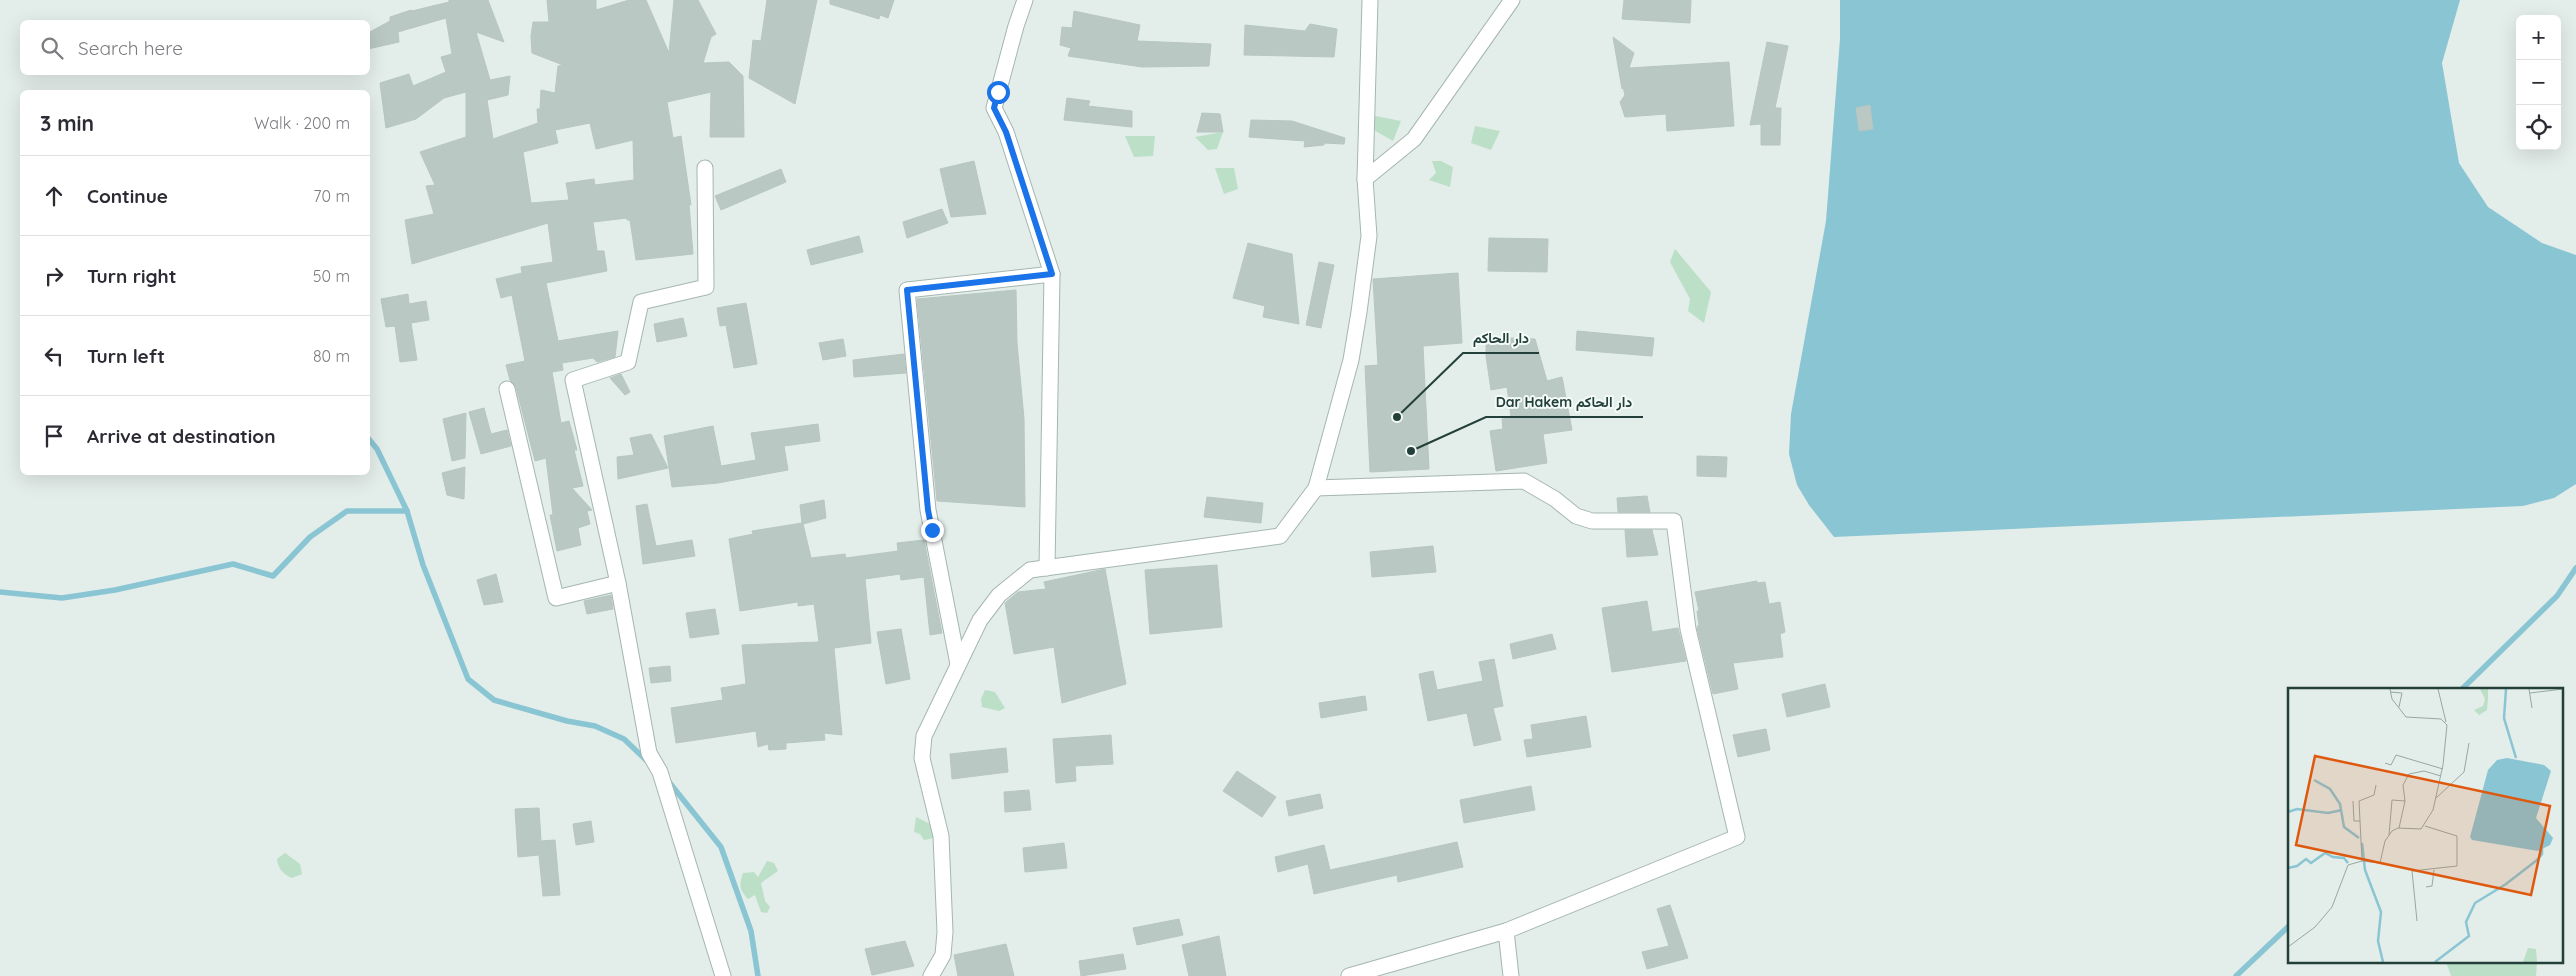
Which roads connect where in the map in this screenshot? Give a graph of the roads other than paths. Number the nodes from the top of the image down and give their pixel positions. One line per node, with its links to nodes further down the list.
1 (1025, 0): 6 (street)
2 (1370, 0): 5 (street)
3 (1512, 0): 5 (street)
4 (705, 168): 10 (street)
5 (1365, 179): 8 (street)
6 (1052, 274): 9 (street); 11 (street)
7 (507, 389): 10 (street)
8 (1316, 488): 9 (street); 12 (street)
9 (1047, 568): 11 (street)
10 (618, 583): 13 (street)
11 (958, 664): 14 (street)
12 (1506, 931): 15 (street); 16 (street)
13 (723, 976)
14 (931, 976)
15 (1349, 976)
16 (1512, 976)

